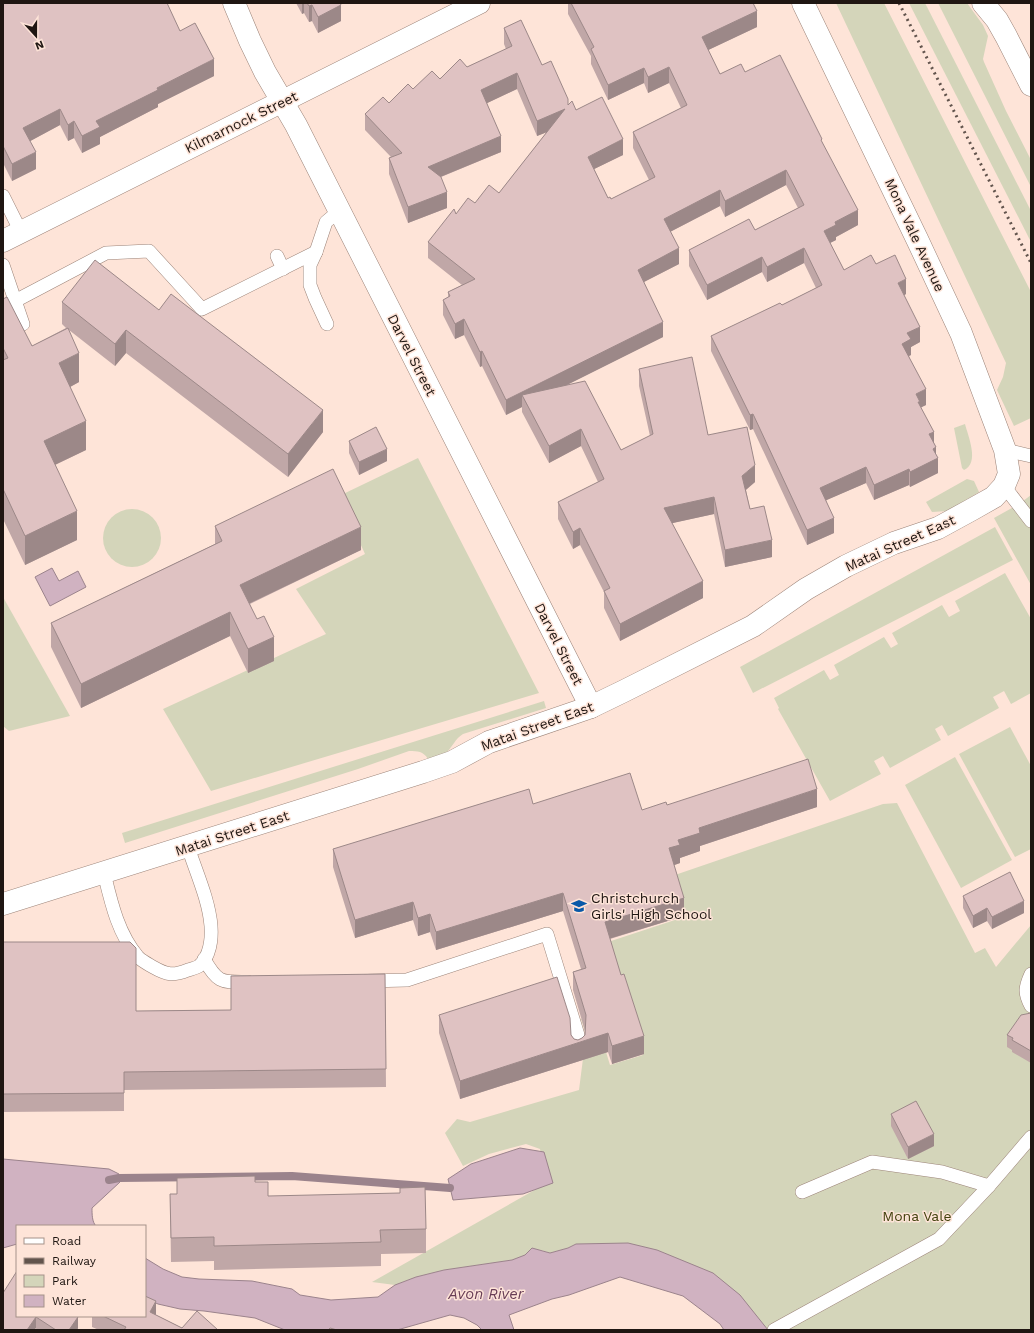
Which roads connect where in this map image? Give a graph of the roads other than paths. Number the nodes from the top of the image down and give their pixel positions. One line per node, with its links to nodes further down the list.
1 (234, 3): 6 (street, Darvel Street)
2 (479, 3): 6 (street, Kilmarnock Street)
3 (803, 3): 17 (street, Mona Vale Avenue)
4 (983, 3): 5 (street)
5 (1031, 85)
6 (283, 102): 8 (street, Darvel Street); 9 (street, Kilmarnock Street)
7 (3, 196): 9 (lane)
8 (339, 211): 10 (lane); 21 (street, Darvel Street)
9 (12, 236)
10 (316, 252): 13 (lane); 16 (lane)
11 (277, 256): 13 (lane)
12 (3, 265): 14 (lane)
13 (283, 269): 14 (lane)
14 (15, 301): 15 (lane)
15 (23, 324)
16 (327, 324)
17 (1004, 450): 18 (lane); 19 (street, Mona Vale Avenue)
18 (1031, 456)
19 (1006, 480): 20 (lane); 21 (street, Matai Street East)
20 (1031, 521)
21 (591, 707): 22 (street, Matai Street East)
22 (188, 847): 23 (street, Matai Street East); 25 (lane)
23 (104, 873): 24 (street, Matai Street East); 25 (lane)
24 (3, 904)
25 (204, 959): 27 (lane)
26 (1031, 974): 29 (lane)
27 (261, 982)
28 (358, 982): 30 (lane)
29 (1031, 1006)
30 (578, 1050)
31 (1031, 1137): 32 (lane)
32 (990, 1186): 33 (lane); 34 (lane)
33 (802, 1192)
34 (775, 1329)

